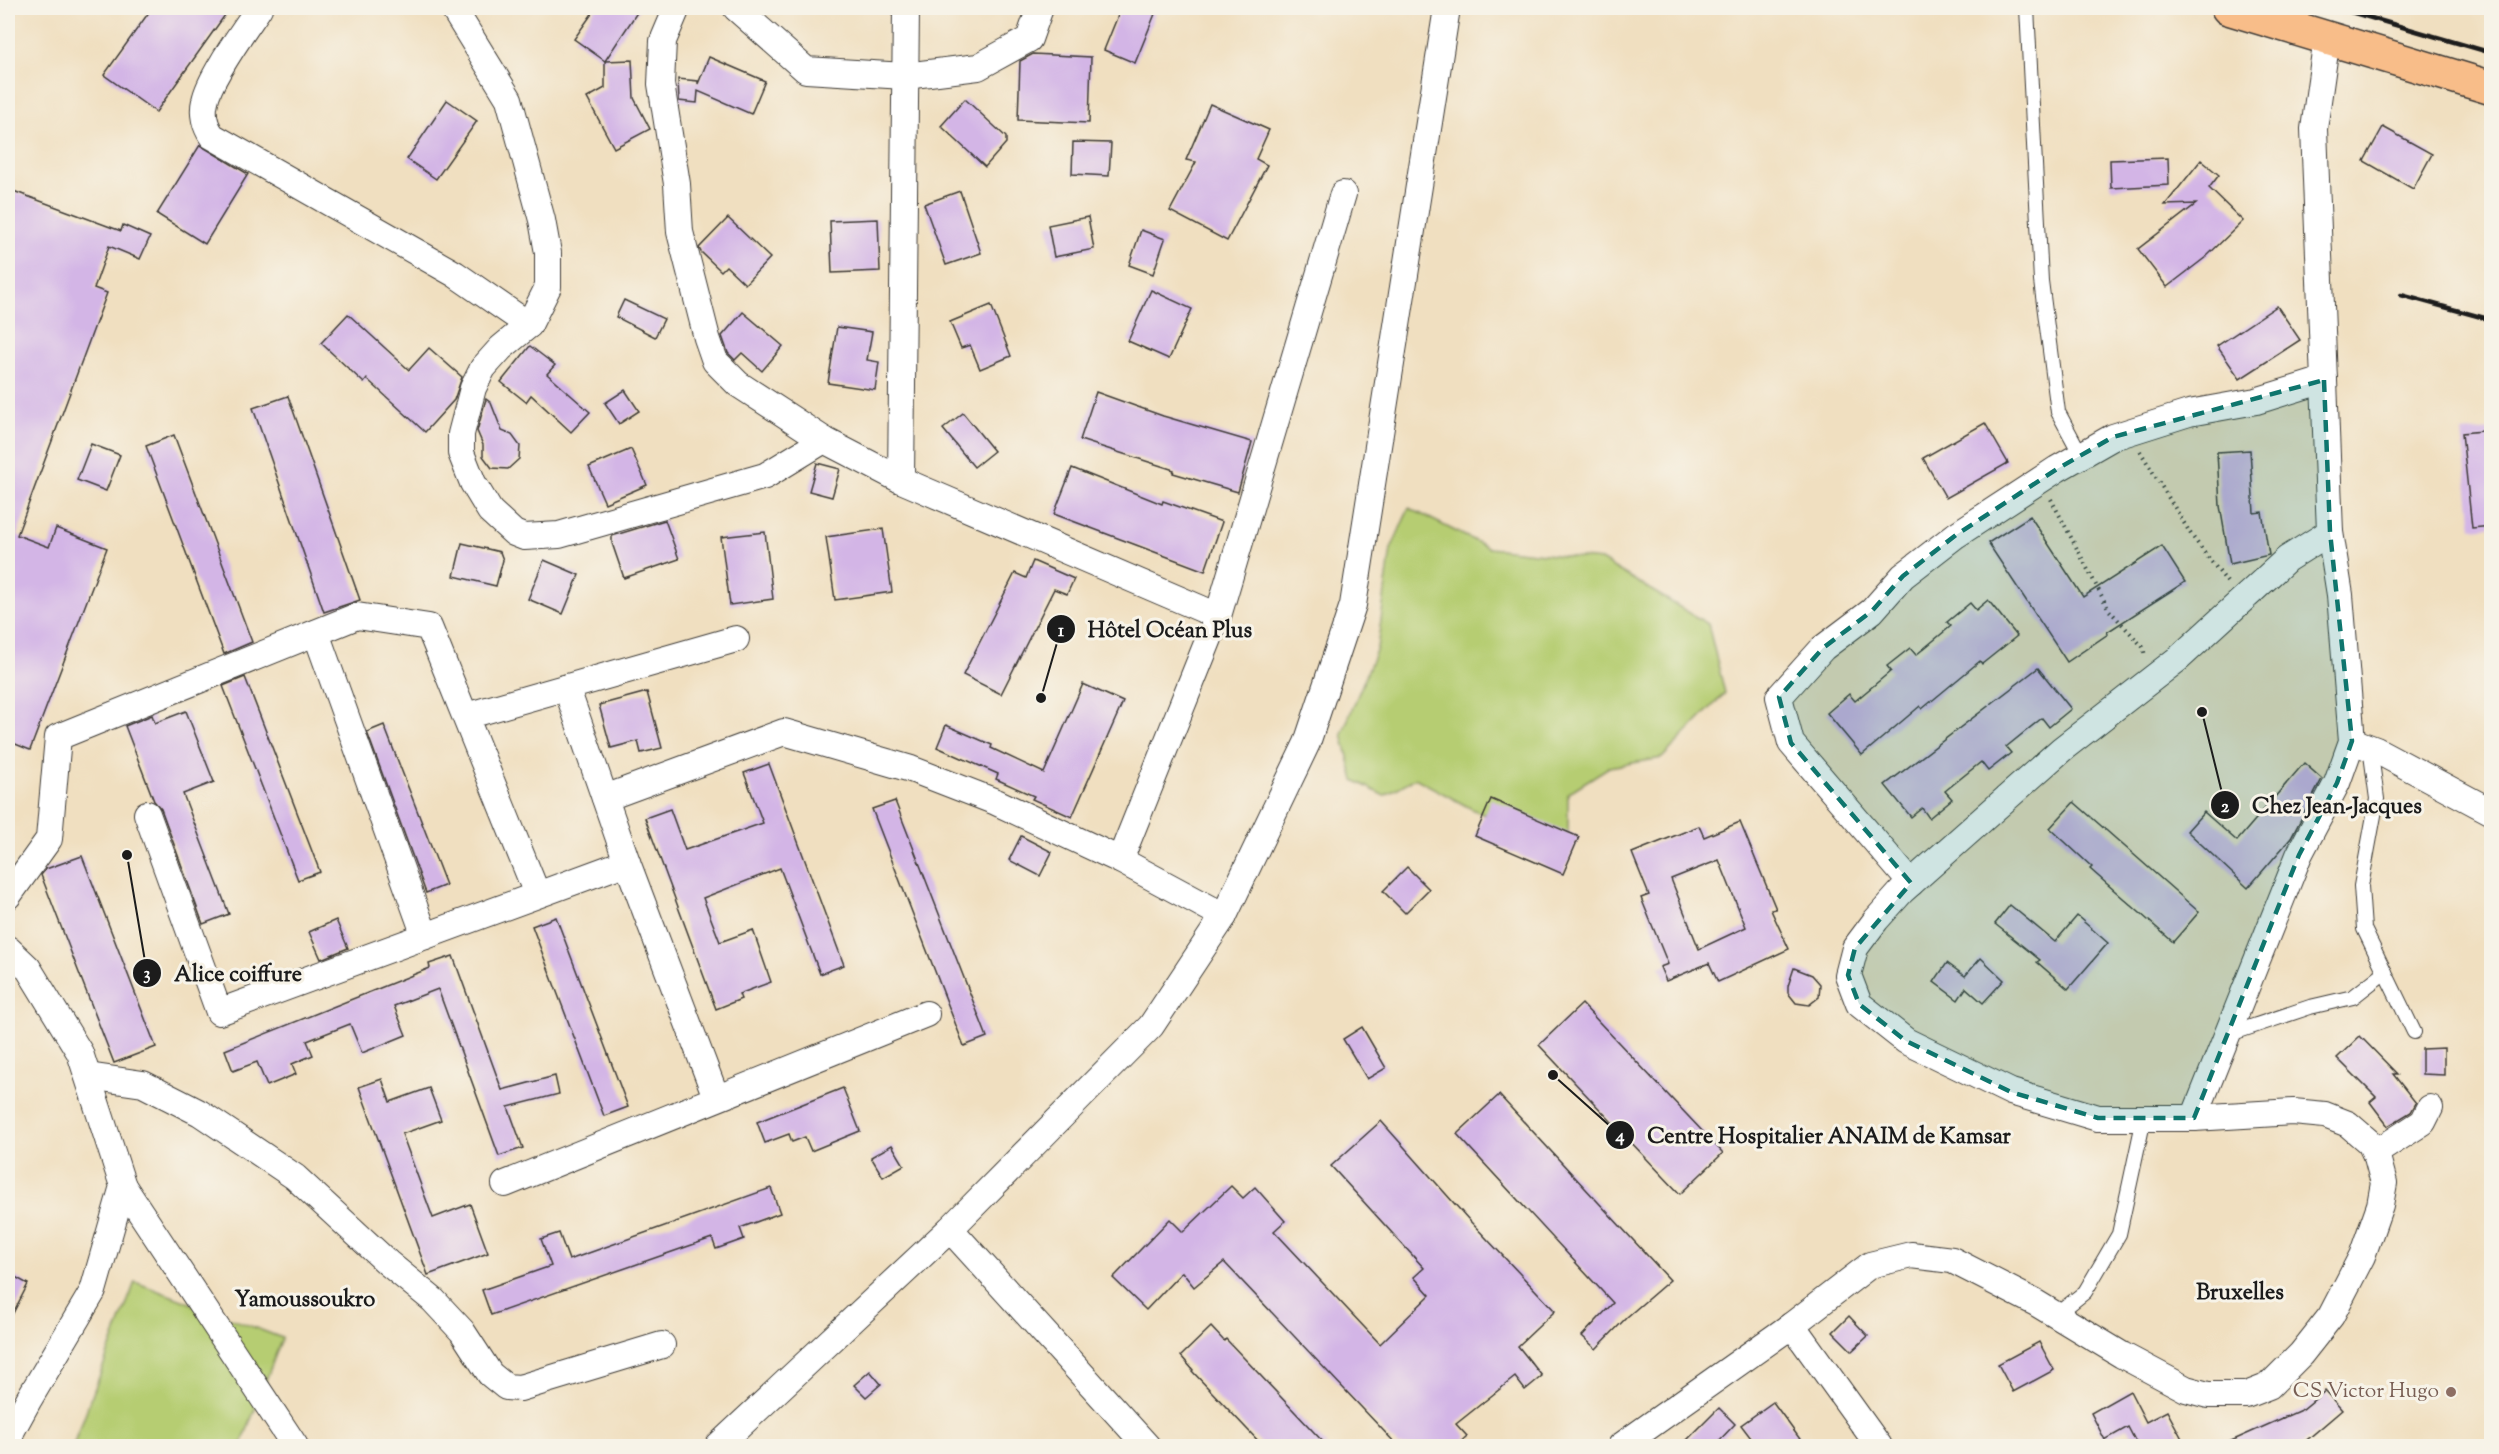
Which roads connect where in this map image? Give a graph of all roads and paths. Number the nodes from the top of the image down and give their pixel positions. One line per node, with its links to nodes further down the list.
1 (259, 8): 14 (street)
2 (453, 8): 14 (street)
3 (677, 8): 17 (street)
4 (736, 8): 11 (street)
5 (906, 8): 11 (street)
6 (1040, 8): 11 (street)
7 (1447, 8): 38 (street)
8 (2027, 8): 18 (lane)
9 (2228, 8): 10 (main road)
10 (2327, 38): 12 (main road); 15 (street)
11 (905, 76): 19 (street)
12 (2492, 88)
13 (1343, 194): 23 (street)
14 (528, 325): 17 (street)
15 (2324, 380): 16 (street); 21 (street)
16 (2130, 432): 18 (street); 22 (path)
17 (824, 440): 19 (street)
18 (2081, 455): 20 (street)
19 (901, 480): 23 (street)
20 (2041, 480): 26 (path); 35 (street)
21 (2330, 532): 22 (street); 29 (street)
22 (2241, 601): 26 (street)
23 (1218, 616): 33 (street)
24 (316, 633): 28 (street); 37 (street); 39 (street)
25 (736, 639): 27 (street)
26 (2152, 679): 35 (street)
27 (567, 689): 28 (street); 30 (street)
28 (466, 716): 36 (street)
29 (2361, 744): 31 (street); 41 (lane); 44 (street)
30 (605, 798): 33 (street); 34 (street)
31 (2492, 812)
32 (147, 814): 39 (street)
33 (1119, 860): 38 (street)
34 (627, 862): 36 (street); 46 (street)
35 (1911, 883): 48 (street)
36 (537, 894): 39 (street)
37 (8, 896)
38 (1224, 916): 53 (street)
39 (425, 936)
40 (8, 949): 45 (street)
41 (2385, 972): 43 (lane); 44 (lane)
42 (927, 1014): 46 (street)
43 (2414, 1032)
44 (2227, 1035): 49 (street)
45 (88, 1076): 52 (street); 56 (street)
46 (716, 1097): 51 (street)
47 (2430, 1108): 50 (street)
48 (2144, 1118): 49 (street); 54 (lane)
49 (2194, 1118): 50 (street)
50 (2375, 1153): 54 (street)
51 (506, 1184)
52 (123, 1186): 58 (street); 59 (street)
53 (950, 1229): 57 (street); 60 (street)
54 (2056, 1315): 55 (street)
55 (1792, 1325): 61 (street); 62 (street)
56 (662, 1345)
57 (728, 1443)
58 (8, 1444)
59 (295, 1446)
60 (1147, 1446)
61 (1621, 1446)
62 (1879, 1446)

